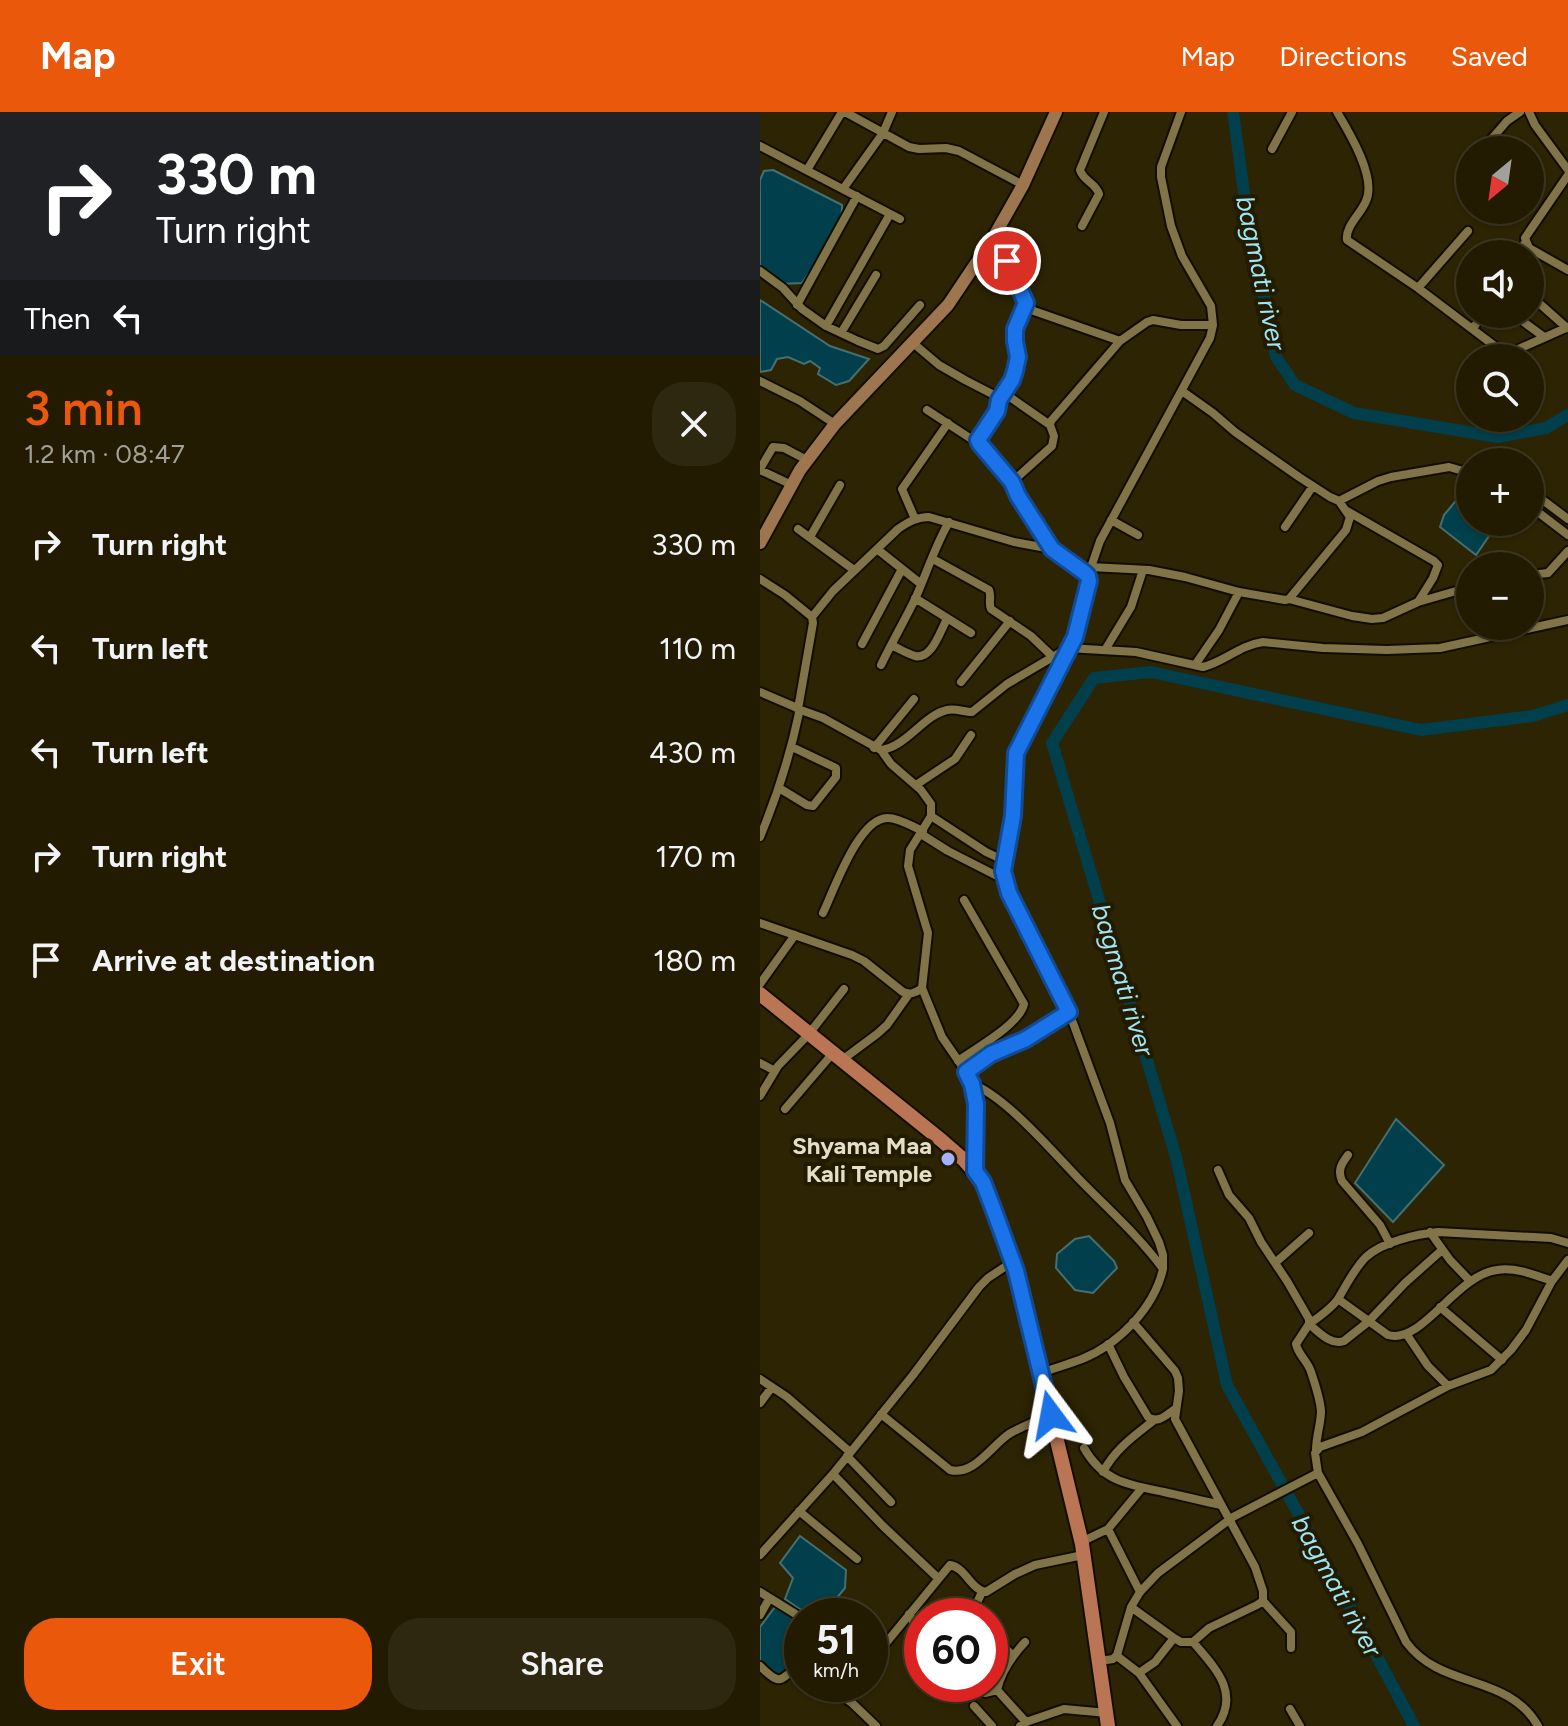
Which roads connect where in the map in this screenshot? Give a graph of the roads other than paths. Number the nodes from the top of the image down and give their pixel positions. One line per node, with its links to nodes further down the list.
1 (844, 112): 10 (street); 14 (street)
2 (892, 112): 10 (street)
3 (1056, 112): 16 (street)
4 (1104, 112): 21 (street)
5 (1181, 112): 34 (street)
6 (1292, 112): 13 (street)
7 (1337, 112): 29 (street)
8 (1520, 112): 11 (street)
9 (1529, 112): 15 (street)
10 (883, 133): 16 (street); 17 (street)
11 (1494, 136)
12 (760, 146): 14 (street)
13 (1272, 149)
14 (807, 170): 17 (street)
15 (1568, 172): 24 (street)
16 (1023, 185): 23 (street)
17 (843, 189): 18 (street)
18 (857, 196): 19 (street); 31 (street)
19 (890, 214): 20 (street); 35 (street)
20 (900, 219)
21 (1082, 226)
22 (1468, 231): 29 (street)
23 (993, 238): 30 (street); 42 (street)
24 (1525, 240)
25 (1544, 258): 26 (street)
26 (1568, 270)
27 (760, 271): 31 (street)
28 (876, 275): 39 (street)
29 (1418, 288): 38 (street)
30 (1026, 303): 41 (street); 45 (street)
31 (797, 305): 35 (street)
32 (920, 305): 39 (street)
33 (1544, 307): 37 (street)
34 (1213, 325): 41 (street); 44 (street)
35 (826, 326): 39 (street)
36 (1532, 328): 40 (street)
37 (1568, 328): 40 (street)
38 (1473, 329): 40 (street)
39 (841, 333)
40 (1544, 337)
41 (1120, 341): 49 (street)
42 (913, 343): 45 (street); 48 (street)
43 (760, 381): 48 (street)
44 (1182, 391): 57 (street); 64 (street)
45 (1001, 396): 49 (street); 50 (street)
46 (927, 410): 47 (street)
47 (948, 423): 50 (street); 62 (street)
48 (835, 424): 51 (street)
49 (1050, 425): 54 (street)
50 (980, 444): 54 (street)
51 (807, 460): 52 (street); 55 (street)
52 (760, 469): 55 (street)
53 (1456, 469): 58 (street)
54 (1012, 482): 73 (street)
55 (792, 485): 71 (street)
56 (840, 485): 70 (street)
57 (1313, 486): 58 (street); 66 (street)
58 (1339, 501): 60 (street)
59 (1544, 501): 63 (street)
60 (1347, 510): 86 (street); 87 (street)
61 (1544, 516): 69 (street)
62 (915, 519): 65 (street); 72 (street)
63 (1568, 519)
64 (1111, 520): 68 (street); 79 (street)
65 (949, 522): 73 (street); 75 (street)
66 (1285, 527)
67 (798, 529): 70 (street)
68 (1138, 535)
69 (1568, 535)
70 (810, 537): 77 (street)
71 (760, 543)
72 (877, 549): 76 (street); 77 (street)
73 (1052, 549): 79 (street)
74 (1568, 551): 80 (street)
75 (933, 559): 82 (street); 91 (street)
76 (902, 569): 82 (street); 93 (street)
77 (854, 570): 88 (street)
78 (1143, 570): 79 (street); 84 (street); 96 (street)
79 (1089, 571): 95 (street)
80 (1544, 573)
81 (760, 579): 88 (street)
82 (921, 584): 85 (street)
83 (1456, 591): 87 (street)
84 (1239, 592): 86 (street); 99 (street)
85 (915, 598): 89 (street); 94 (street)
86 (1289, 599): 87 (street)
87 (1418, 602)
88 (812, 617): 103 (street)
89 (947, 619): 92 (street); 94 (street)
90 (1568, 620): 99 (street)
91 (1010, 621): 97 (street); 100 (street)
92 (971, 633)
93 (862, 644)
94 (891, 645): 98 (street)
95 (1068, 648): 96 (street); 97 (street); 112 (street)
96 (1105, 650): 99 (street)
97 (1054, 658): 106 (street)
98 (881, 665)
99 (1195, 665)
100 (961, 682)
101 (760, 692): 103 (street)
102 (914, 699): 106 (street)
103 (798, 709): 105 (street); 106 (street)
104 (971, 735): 107 (street)
105 (792, 747): 108 (street); 108 (street)
106 (878, 749): 107 (street)
107 (916, 785): 109 (street)
108 (779, 788): 111 (street)
109 (931, 816): 110 (street); 112 (street)
110 (922, 832): 113 (street); 115 (street); 119 (street)
111 (760, 837)
112 (1005, 861): 113 (street)
113 (1005, 880): 123 (street)
114 (964, 900): 126 (street)
115 (823, 913)
116 (760, 923): 117 (street)
117 (795, 935): 118 (street); 122 (street)
118 (760, 984)
119 (922, 988): 122 (street); 126 (street)
120 (844, 989): 124 (street)
121 (760, 994): 124 (main road)
122 (909, 994): 125 (street)
123 (1069, 1012): 129 (street); 144 (street)
124 (808, 1035): 125 (main road); 128 (street)
125 (838, 1056): 132 (street); 135 (main road)
126 (958, 1061): 129 (street)
127 (760, 1063): 128 (street)
128 (775, 1071): 131 (street)
129 (966, 1072): 130 (street)
130 (972, 1084): 135 (street); 144 (street)
131 (760, 1096)
132 (785, 1109)
133 (1348, 1155): 139 (street)
134 (1218, 1170): 143 (street)
135 (975, 1171): 142 (main road)
136 (1430, 1232): 138 (street); 139 (street); 140 (street)
137 (1309, 1233): 143 (street)
138 (1568, 1243)
139 (1390, 1244): 147 (street)
140 (1442, 1250): 145 (street); 150 (street)
141 (1568, 1260): 146 (street)
142 (1012, 1262): 155 (main road); 161 (street)
143 (1275, 1263): 151 (street)
144 (1163, 1269): 149 (street)
145 (1470, 1281): 146 (street); 148 (street)
146 (1552, 1281): 154 (street)
147 (1338, 1299): 150 (street); 151 (street)
148 (1440, 1307): 152 (street); 154 (street)
149 (1133, 1322): 153 (street); 160 (street)
150 (1368, 1322): 151 (street); 152 (street)
151 (1309, 1324): 165 (street)
152 (1407, 1335): 157 (street)
153 (1108, 1344): 155 (street); 163 (street)
154 (1502, 1360): 157 (street)
155 (1041, 1373): 162 (main road)
156 (760, 1379): 158 (street)
157 (1448, 1386): 165 (street)
158 (772, 1387): 159 (street); 166 (street)
159 (760, 1403)
160 (1175, 1409): 163 (street); 172 (street)
161 (881, 1414): 162 (street); 166 (street)
162 (1051, 1415): 176 (main road)
163 (1153, 1421): 167 (street)
164 (1084, 1448): 167 (street)
165 (1316, 1450): 168 (street)
166 (849, 1454): 169 (street); 171 (street)
167 (1103, 1472): 170 (street)
168 (1318, 1473): 174 (street); 215 (street)
169 (833, 1474): 173 (street); 179 (street)
170 (1142, 1488): 172 (street); 175 (street)
171 (891, 1502)
172 (1221, 1505): 174 (street)
173 (799, 1511): 177 (street); 178 (street)
174 (1231, 1518): 182 (street); 186 (street)
175 (1108, 1529): 176 (street); 182 (street)
176 (1082, 1548): 181 (street); 199 (main road)
177 (760, 1555)
178 (857, 1559)
179 (938, 1578): 181 (street); 183 (street)
180 (760, 1592): 185 (street)
181 (982, 1592): 184 (street)
182 (1140, 1592): 187 (street)
183 (922, 1598)
184 (979, 1598)
185 (769, 1599): 188 (street); 189 (street)
186 (1263, 1601): 194 (street); 195 (street)
187 (1131, 1607): 191 (street); 198 (street)
188 (784, 1608)
189 (760, 1615)
190 (904, 1620): 192 (street)
191 (1174, 1638): 194 (street); 202 (street)
192 (888, 1640)
193 (1025, 1642): 197 (street)
194 (1193, 1642): 213 (street)
195 (1291, 1648)
196 (1008, 1651): 197 (street)
197 (1012, 1655): 200 (street)
198 (1117, 1656): 199 (street); 202 (street)
199 (1100, 1661): 208 (main road)
200 (1008, 1663)
201 (760, 1666): 203 (street)
202 (1139, 1673): 212 (street)
203 (784, 1678)
204 (851, 1702): 210 (street)
205 (1006, 1702): 209 (street)
206 (974, 1706): 211 (street)
207 (1290, 1709): 214 (street)
208 (1108, 1720): 209 (street)
209 (1023, 1724)
210 (876, 1726)
211 (992, 1726)
212 (1177, 1726)
213 (1217, 1726)
214 (1300, 1726)
215 (1538, 1726)

